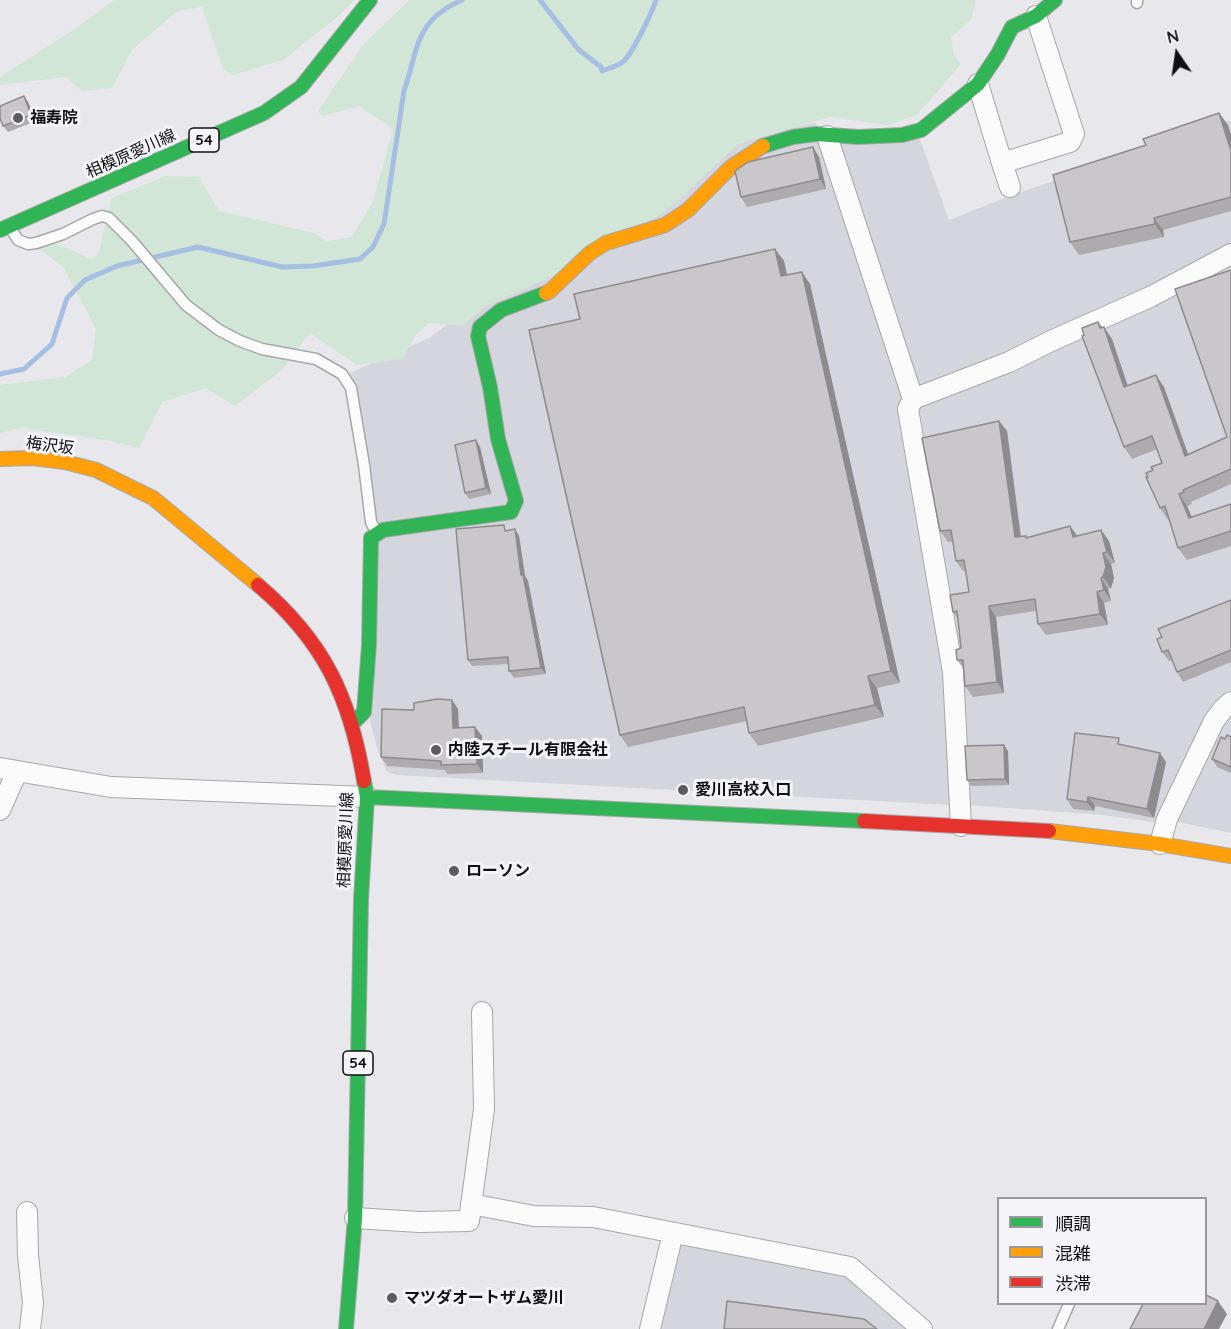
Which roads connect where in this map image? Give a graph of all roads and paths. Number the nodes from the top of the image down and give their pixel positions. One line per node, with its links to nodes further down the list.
1 (370, 0): 8 (street, 相模原愛川線 / 54)
2 (1055, 0): 3 (street)
3 (1036, 16): 4 (street); 6 (street)
4 (978, 84): 5 (street); 6 (street)
5 (827, 136): 10 (street); 13 (street)
6 (1002, 163): 7 (street)
7 (1010, 186)
8 (5, 228): 13 (lane)
9 (1231, 254): 10 (street)
10 (913, 399): 19 (street)
11 (0, 459): 12 (street, 梅沢坂 / 54)
12 (96, 470): 15 (street, 相模原愛川線 / 54)
13 (377, 534): 15 (street)
14 (1231, 702): 20 (street)
15 (352, 724): 17 (street, 相模原愛川線 / 54)
16 (8, 770): 17 (street); 18 (street)
17 (366, 797): 19 (street); 25 (street, 相模原愛川線 / 54)
18 (0, 810)
19 (961, 826): 20 (street)
20 (1160, 844): 21 (street)
21 (1231, 856)
22 (482, 1012): 23 (street)
23 (471, 1204): 25 (street); 26 (street)
24 (27, 1212): 28 (street)
25 (355, 1218): 29 (street, 相模原愛川線 / 54)
26 (673, 1233): 30 (street); 31 (street)
27 (1069, 1305): 32 (lane)
28 (30, 1329)
29 (346, 1329)
30 (650, 1329)
31 (922, 1329)
32 (1058, 1329)

